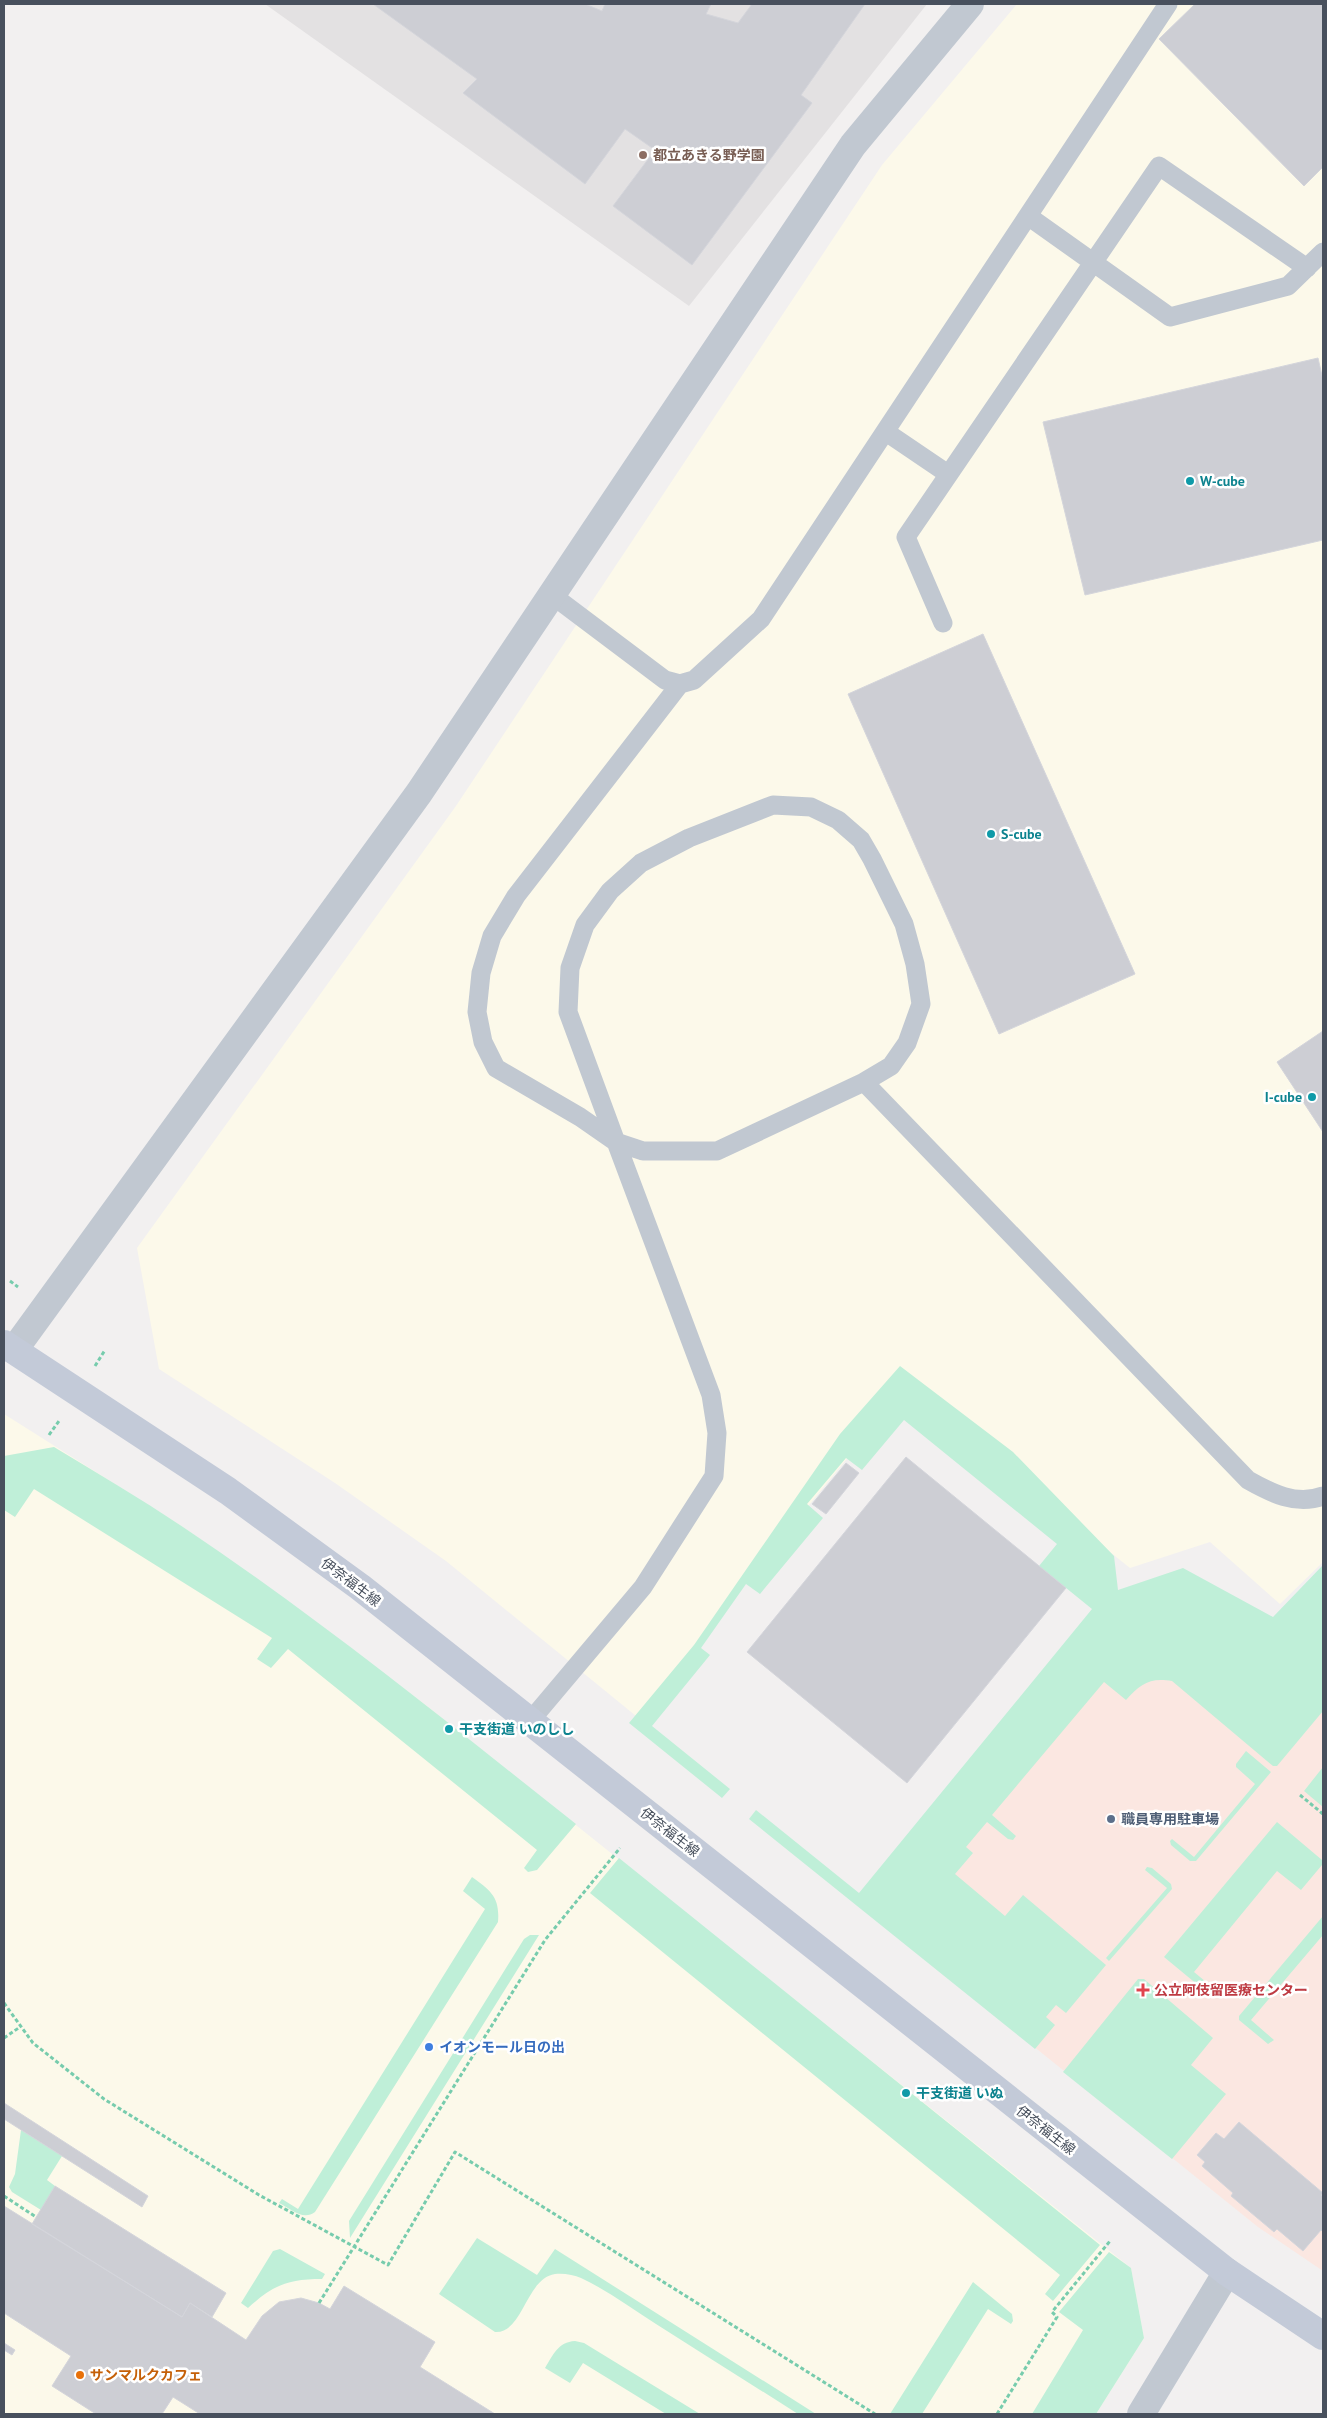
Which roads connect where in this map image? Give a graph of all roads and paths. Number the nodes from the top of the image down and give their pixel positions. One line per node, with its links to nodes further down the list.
1 (970, 4): 9 (street)
2 (1168, 4): 3 (lane)
3 (1028, 216): 5 (lane); 7 (lane)
4 (1323, 252): 6 (lane)
5 (1093, 263): 6 (lane); 6 (lane); 8 (lane)
6 (1307, 268)
7 (886, 432): 8 (lane); 11 (lane)
8 (948, 474): 10 (lane)
9 (552, 595): 11 (lane); 14 (street)
10 (944, 623)
11 (680, 684): 13 (lane)
12 (864, 1082): 13 (lane); 13 (lane); 19 (lane)
13 (616, 1142): 20 (lane)
14 (9, 1347): 20 (main road, 伊奈福生線)
15 (105, 1350): 16 (path)
16 (98, 1363)
17 (58, 1422): 18 (path)
18 (49, 1435)
19 (1323, 1496)
20 (531, 1720): 31 (main road, 伊奈福生線)
21 (1300, 1795): 22 (path)
22 (1323, 1814)
23 (620, 1848): 30 (path)
24 (4, 2003): 25 (path)
25 (20, 2026): 26 (path); 30 (path)
26 (4, 2038)
27 (4, 2196): 28 (path)
28 (36, 2217)
29 (1110, 2241): 35 (path)
30 (354, 2245): 32 (path); 34 (path)
31 (1227, 2272): 33 (main road, 伊奈福生線); 36 (street)
32 (319, 2303)
33 (1323, 2336)
34 (875, 2414)
35 (997, 2414)
36 (1141, 2414)

